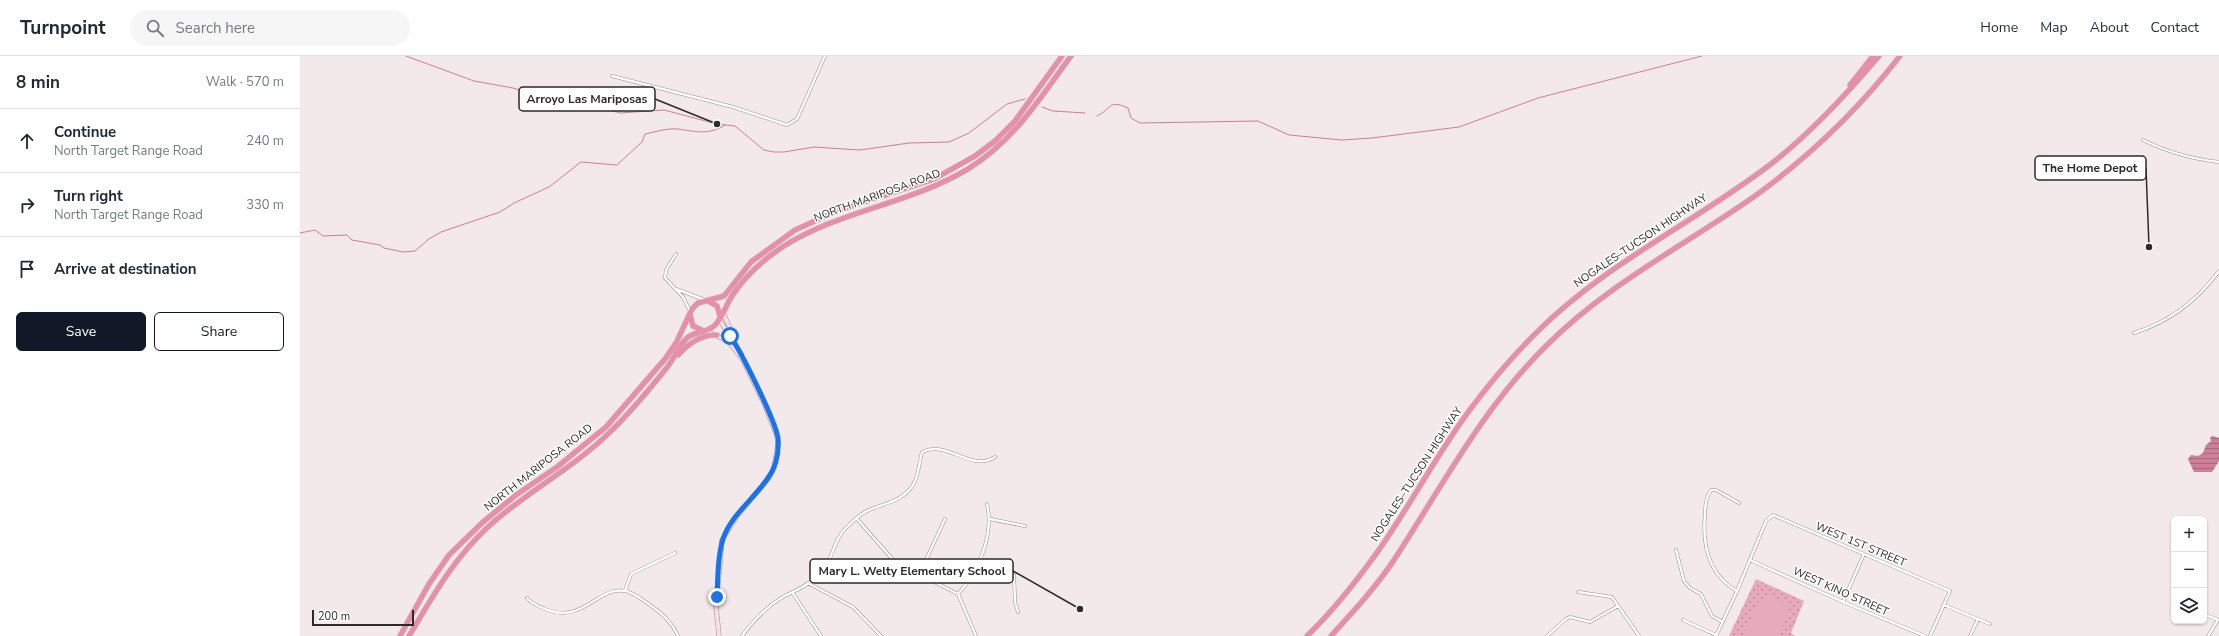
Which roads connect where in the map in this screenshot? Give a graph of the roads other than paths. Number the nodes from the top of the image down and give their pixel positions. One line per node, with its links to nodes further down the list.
1 (825, 56): 8 (street)
2 (1062, 56): 9 (highway, NORTH MARIPOSA ROAD)
3 (1067, 56): 9 (highway)
4 (1071, 56): 9 (highway, NORTH MARIPOSA ROAD)
5 (1873, 56): 10 (highway)
6 (1879, 56): 10 (highway, NOGALES–TUCSON HIGHWAY)
7 (1900, 56): 72 (highway)
8 (612, 76)
9 (1043, 90): 13 (highway, NORTH MARIPOSA ROAD); 14 (highway, NORTH MARIPOSA ROAD)
10 (1803, 137): 71 (highway, NOGALES–TUCSON HIGHWAY)
11 (2143, 140): 12 (street)
12 (2219, 162)
13 (882, 197): 14 (highway); 15 (highway, NORTH MARIPOSA ROAD)
14 (878, 206): 16 (highway, NORTH MARIPOSA ROAD)
15 (824, 217): 16 (highway); 17 (highway, NORTH MARIPOSA ROAD)
16 (820, 226): 18 (highway, NORTH MARIPOSA ROAD)
17 (778, 241): 18 (highway); 22 (highway, NORTH MARIPOSA ROAD)
18 (776, 251): 23 (highway, NORTH MARIPOSA ROAD)
19 (676, 254): 21 (street)
20 (2219, 271): 27 (street)
21 (674, 288): 22 (street); 24 (street)
22 (706, 300): 24 (highway, NORTH MARIPOSA ROAD); 25 (highway)
23 (723, 311): 25 (highway, NORTH MARIPOSA ROAD); 29 (street)
24 (690, 313): 26 (highway); 63 (highway, NORTH MARIPOSA ROAD)
25 (720, 318): 26 (highway, NORTH MARIPOSA ROAD); 29 (street)
26 (705, 331): 28 (street); 31 (highway, NORTH MARIPOSA ROAD)
27 (2134, 333)
28 (718, 335): 30 (street); 31 (highway)
29 (739, 349): 30 (street)
30 (743, 360): 66 (street)
31 (666, 370): 64 (highway, NORTH MARIPOSA ROAD)
32 (995, 457): 35 (street)
33 (1739, 503): 47 (street)
34 (987, 504): 37 (street)
35 (857, 519): 44 (street); 45 (street)
36 (945, 519): 44 (street)
37 (990, 519): 38 (street); 42 (street)
38 (1025, 526)
39 (1676, 550): 60 (street)
40 (675, 553): 46 (street)
41 (1864, 554): 43 (street, WEST 1ST STREET); 52 (street); 53 (street, WEST 1ST STREET)
42 (980, 559): 50 (street); 55 (street)
43 (1750, 560): 47 (street); 52 (street, WEST KINO STREET)
44 (919, 575): 50 (street)
45 (808, 583): 48 (street); 69 (street)
46 (625, 591): 51 (street); 65 (street)
47 (1737, 591): 60 (street)
48 (792, 592): 67 (street); 68 (street)
49 (1578, 592): 54 (street)
50 (958, 594): 70 (street)
51 (527, 598)
52 (1843, 602): 75 (street, WEST KINO STREET)
53 (1944, 605): 57 (street); 76 (street)
54 (1618, 606): 62 (street); 73 (street)
55 (1018, 612)
56 (2207, 615): 59 (street)
57 (1978, 619): 61 (street); 77 (street)
58 (1683, 620): 74 (street)
59 (2219, 620): 78 (street)
60 (1723, 622): 74 (street)
61 (1990, 624)
62 (1548, 635)
63 (400, 636)
64 (409, 636)
65 (678, 636)
66 (719, 636)
67 (742, 636)
68 (821, 636)
69 (881, 636)
70 (976, 636)
71 (1307, 636)
72 (1331, 636)
73 (1639, 636)
74 (1716, 636)
75 (1925, 636)
76 (1930, 636)
77 (1970, 636)
78 (2208, 636)

